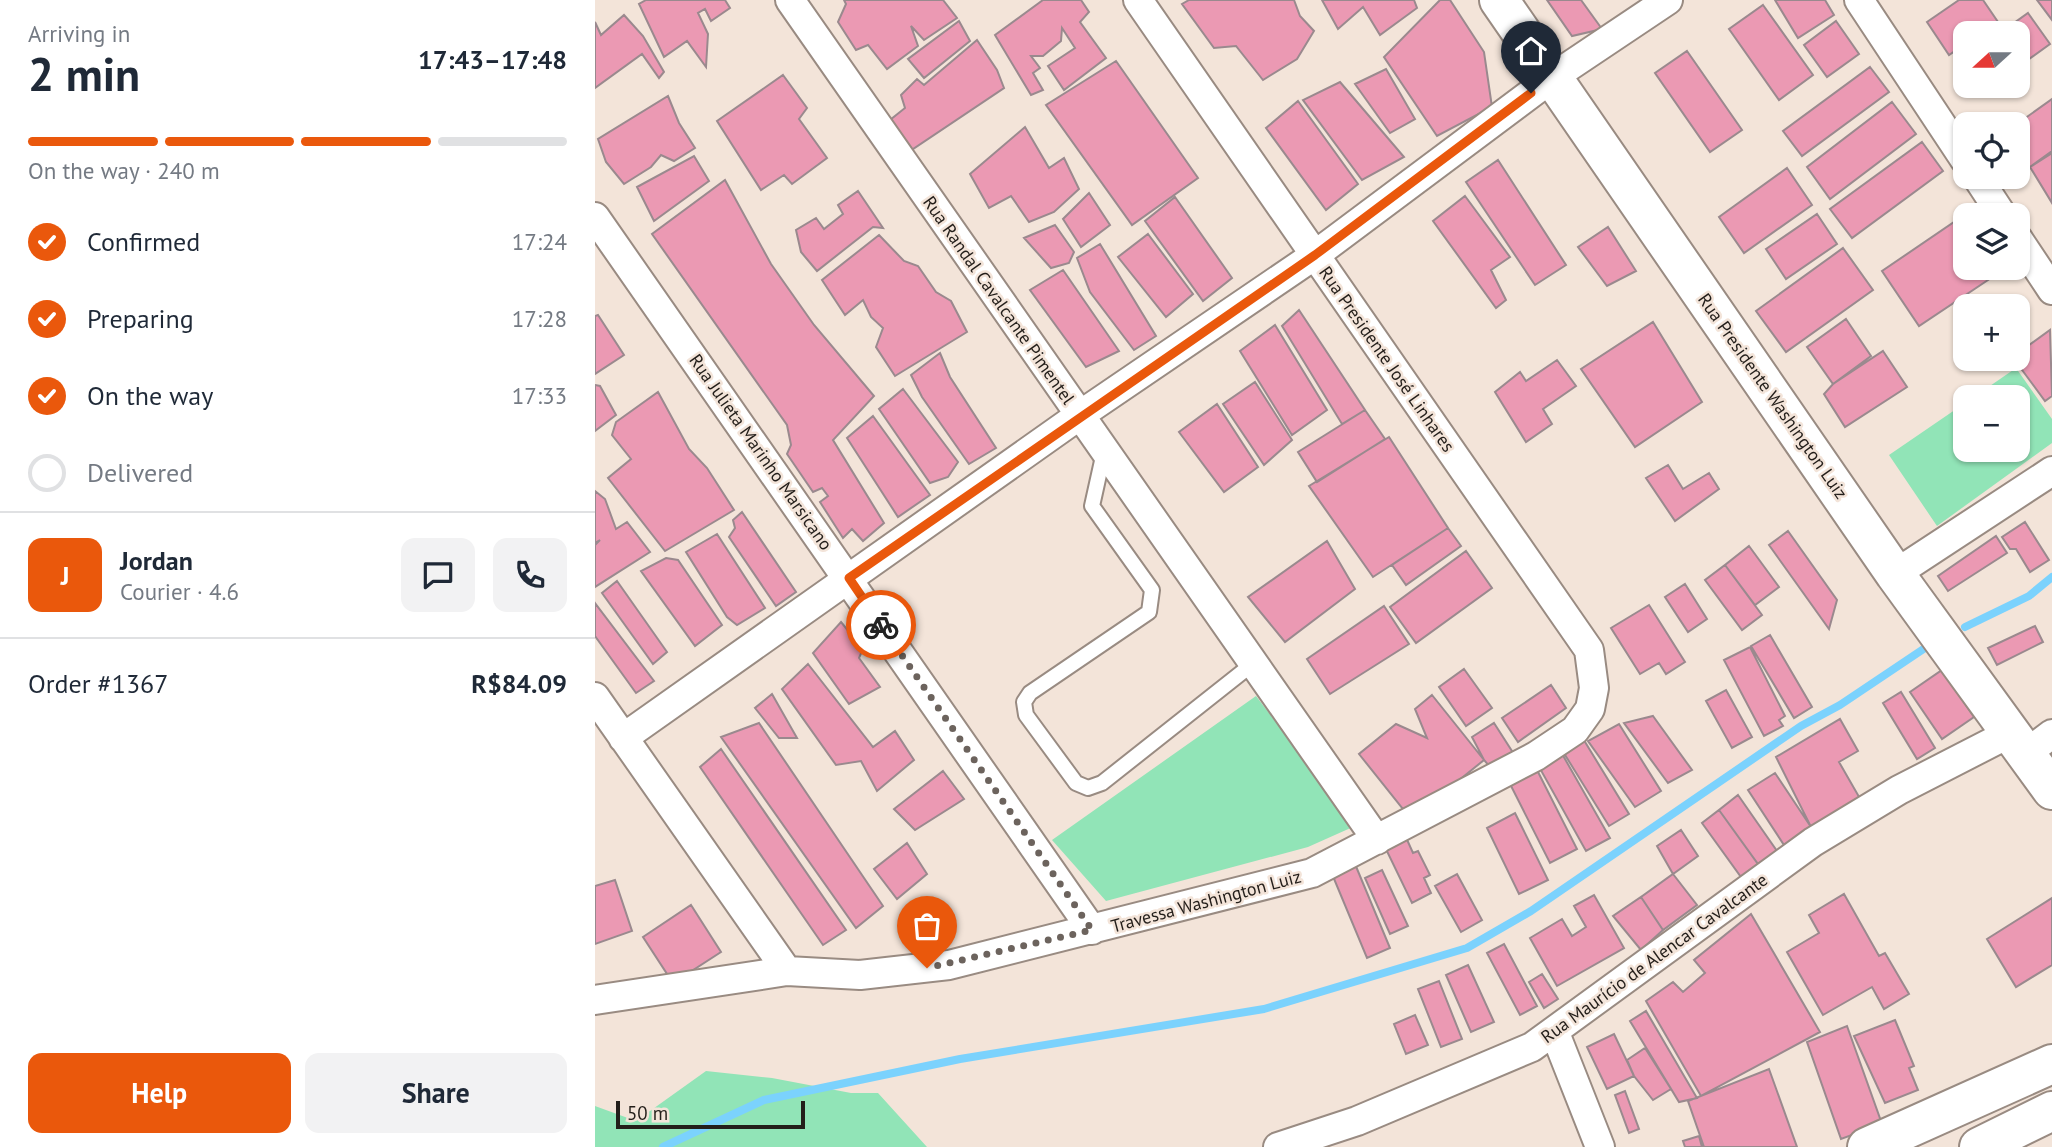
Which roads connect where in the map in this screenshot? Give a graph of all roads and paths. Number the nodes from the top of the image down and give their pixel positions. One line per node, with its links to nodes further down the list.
1 (790, 0): 12 (street, Rua Randal Cavalcante Pimentel)
2 (1138, 0): 9 (street, Rua Presidente José Linhares)
3 (1499, 0): 6 (main road, Rua Presidente Washington Luiz)
4 (1668, 0): 6 (street)
5 (1859, 0): 7 (street)
6 (1553, 77): 9 (street); 15 (main road, Rua Presidente Washington Luiz)
7 (1953, 142)
8 (595, 217): 16 (street, Rua Julieta Marinho Marsicano)
9 (1315, 255): 12 (street); 17 (street, Rua Presidente José Linhares)
10 (2030, 257): 11 (street)
11 (2052, 290)
12 (1080, 415): 13 (street, Rua Randal Cavalcante Pimentel); 16 (street)
13 (1104, 450): 18 (street, Rua Randal Cavalcante Pimentel); 18 (lane)
14 (2052, 471): 15 (street)
15 (1895, 574): 21 (main road, Rua Presidente Washington Luiz)
16 (849, 578): 20 (street); 24 (street, Rua Julieta Marinho Marsicano)
17 (1589, 650): 23 (street, Travessa Washington Luiz)
18 (1255, 662): 23 (street, Rua Randal Cavalcante Pimentel)
19 (595, 697): 20 (street)
20 (623, 738): 25 (street)
21 (2030, 740): 22 (main road, Rua Presidente Washington Luiz); 27 (street, Rua Maurício de Alencar Cavalcante)
22 (2052, 790)
23 (1377, 840): 24 (street, Travessa Washington Luiz)
24 (1092, 930): 25 (street, Travessa Washington Luiz)
25 (787, 971): 26 (street, Travessa Washington Luiz)
26 (595, 1000)
27 (1555, 1033): 31 (street, Rua Maurício de Alencar Cavalcante); 32 (street)
28 (2052, 1064): 33 (main road)
29 (2052, 1111): 30 (main road)
30 (1986, 1145)
31 (1278, 1147)
32 (1600, 1147)
33 (1867, 1147)

